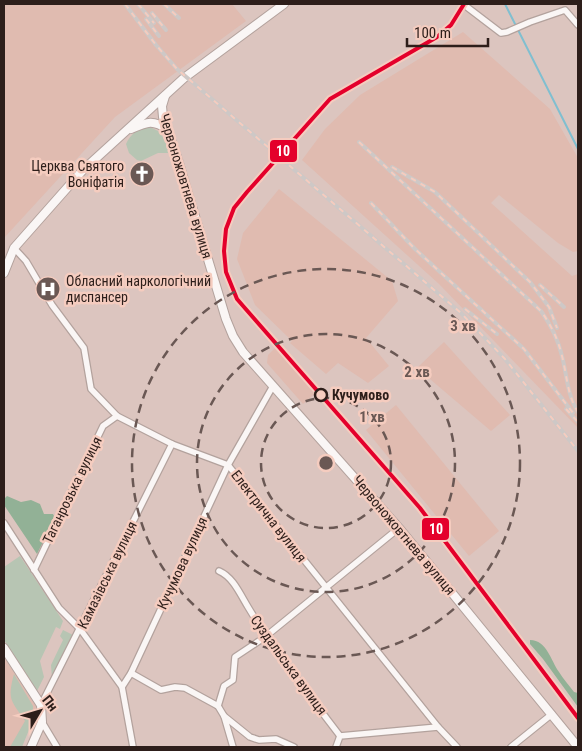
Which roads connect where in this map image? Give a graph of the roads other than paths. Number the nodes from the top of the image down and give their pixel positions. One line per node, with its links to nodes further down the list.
1 (284, 4): 4 (main road)
2 (463, 4): 3 (street)
3 (578, 25)
4 (165, 96): 5 (main road, Червоножовтнева вулиця); 6 (main road)
5 (168, 130): 6 (main road); 9 (main road, Червоножовтнева вулиця)
6 (123, 133): 7 (main road)
7 (14, 248): 8 (main road); 10 (street, Електрична вулиця)
8 (4, 273)
9 (273, 386): 12 (street, Кучумова вулиця); 14 (main road, Червоножовтнева вулиця)
10 (117, 416): 11 (street, Електрична вулиця); 15 (street, Таганрозька вулиця)
11 (172, 444): 12 (street, Електрична вулиця); 18 (street, Камазівська вулиця)
12 (228, 465): 17 (street, Електрична вулиця); 21 (street, Кучумова вулиця)
13 (4, 523): 15 (street)
14 (399, 528): 17 (street); 25 (main road, Червоножовтнева вулиця)
15 (34, 570): 18 (street)
16 (220, 571): 19 (street, Суздальська вулиця)
17 (326, 588): 19 (street); 28 (street, Електрична вулиця)
18 (80, 629): 22 (street); 23 (street, Камазівська вулиця)
19 (265, 637): 24 (street); 29 (street, Суздальська вулиця)
20 (4, 648): 23 (main road)
21 (131, 673): 22 (street, Кучумова вулиця); 24 (street)
22 (122, 687): 32 (street)
23 (41, 705): 27 (main road)
24 (218, 706): 26 (street)
25 (552, 714): 37 (street); 38 (main road, Червоножовтнева вулиця)
26 (224, 716): 33 (street); 34 (street)
27 (42, 722): 30 (main road); 31 (street)
28 (438, 727): 29 (street); 36 (street, Електрична вулиця)
29 (340, 736): 35 (street)
30 (31, 747)
31 (58, 747)
32 (133, 747)
33 (233, 747)
34 (294, 747)
35 (336, 747)
36 (457, 747)
37 (511, 747)
38 (578, 747)

